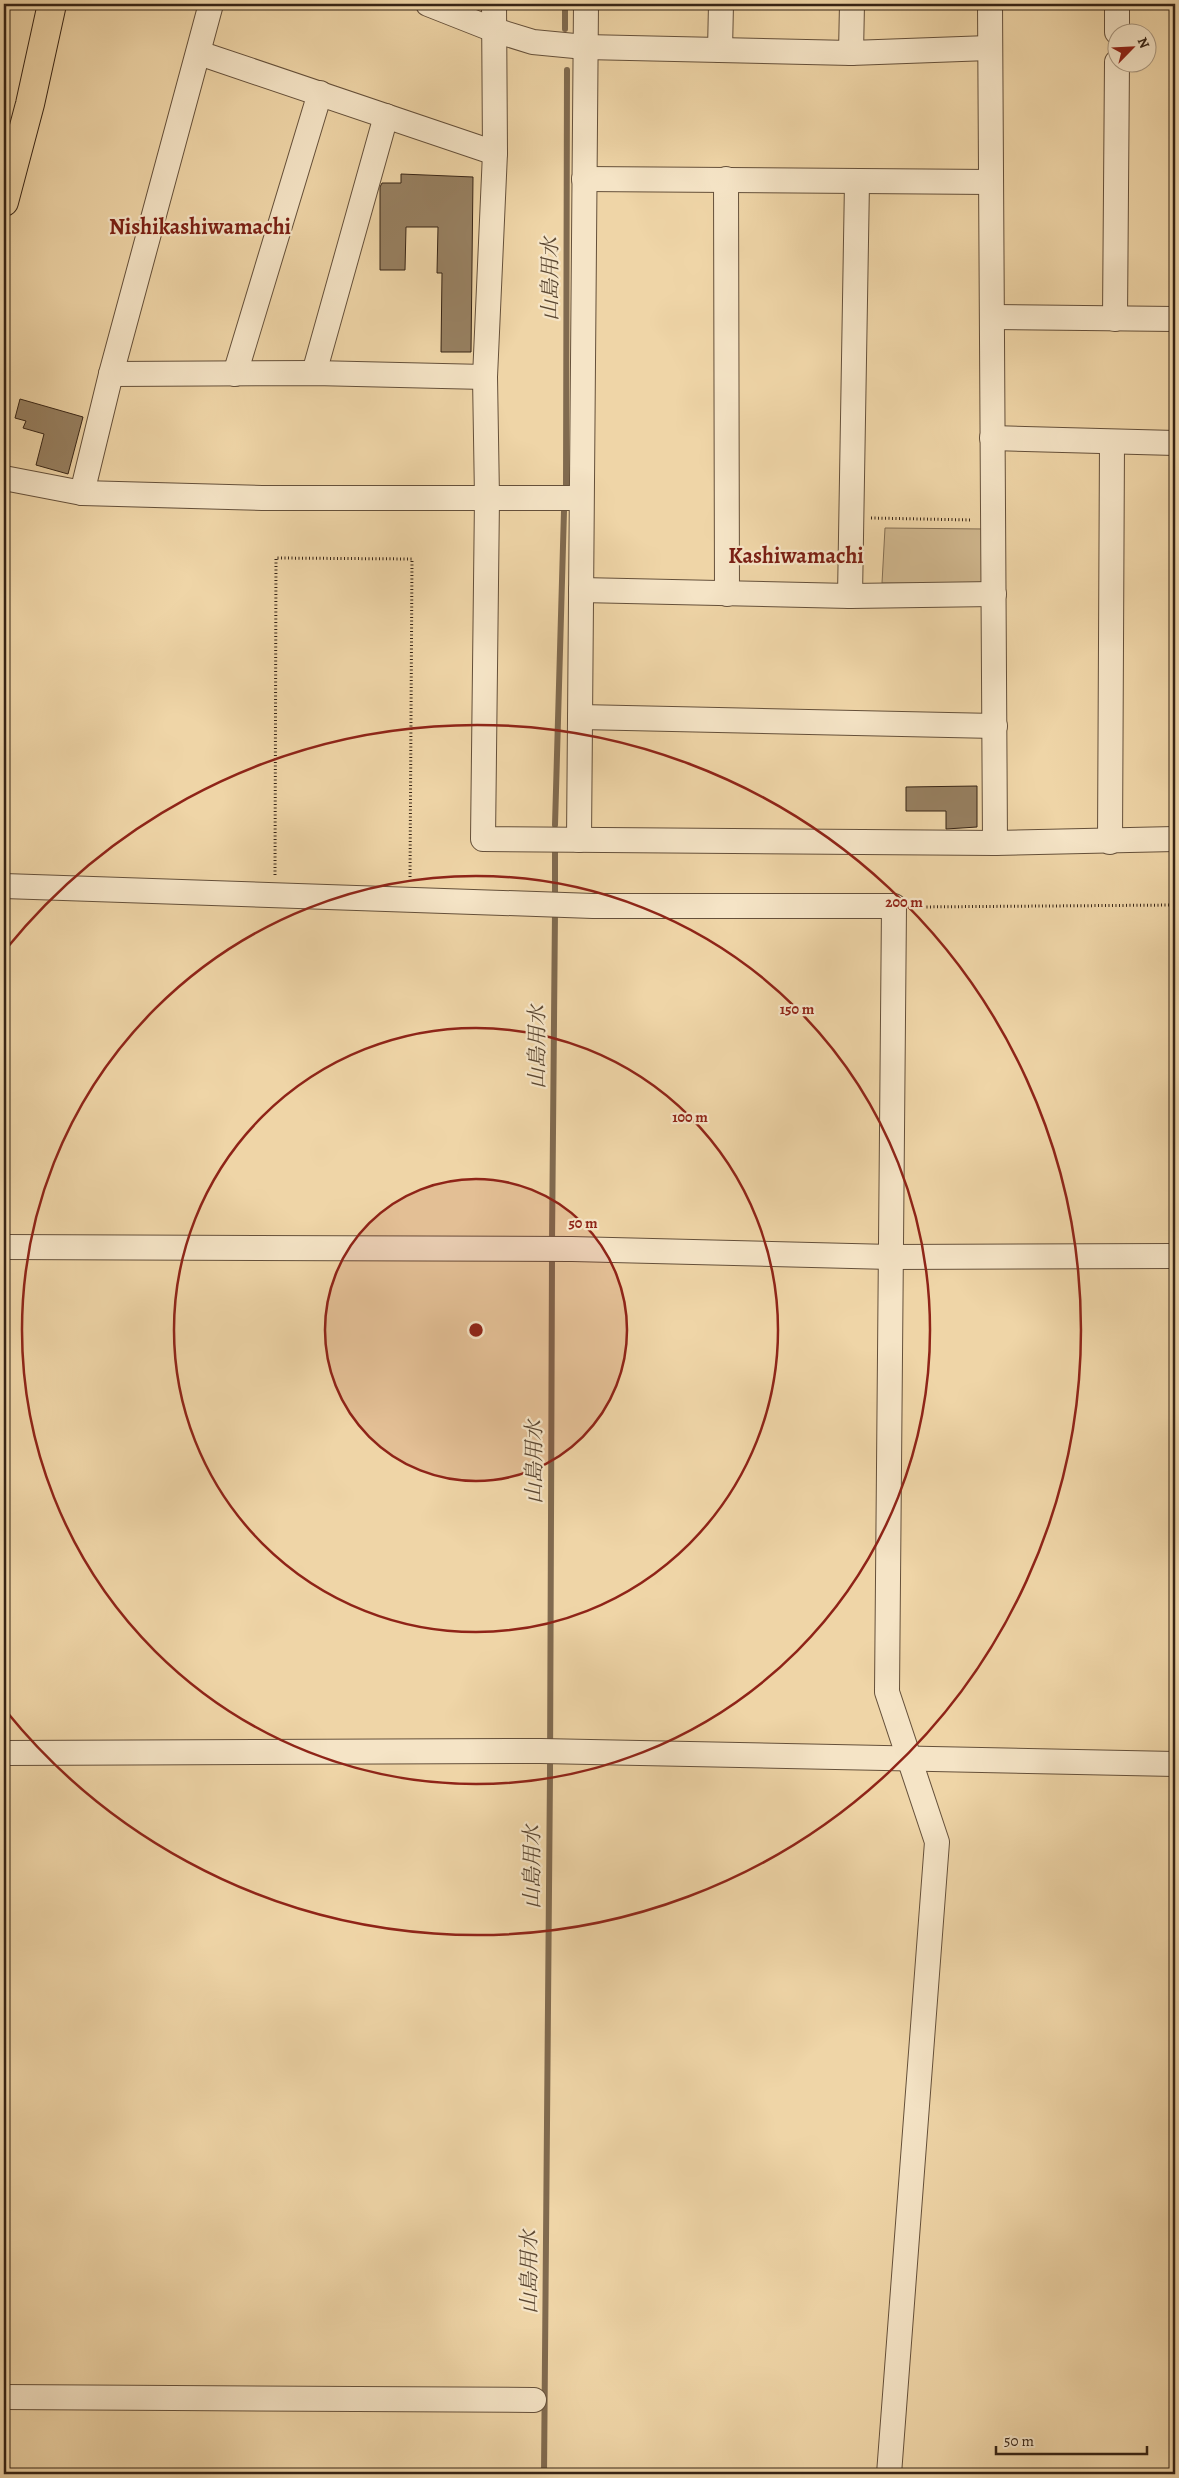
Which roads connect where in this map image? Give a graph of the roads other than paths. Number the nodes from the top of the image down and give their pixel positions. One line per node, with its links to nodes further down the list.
1 (52, 4): 25 (main road)
2 (211, 4): 15 (street)
3 (428, 4): 11 (street)
4 (494, 4): 11 (street)
5 (586, 4): 12 (street)
6 (721, 4): 14 (street)
7 (852, 4): 16 (street)
8 (990, 4): 13 (street)
9 (1117, 4): 10 (street)
10 (1117, 22)
11 (494, 30): 12 (street); 20 (street)
12 (585, 47): 14 (street); 21 (street)
13 (989, 48): 16 (street); 24 (street)
14 (720, 50): 16 (street)
15 (199, 53): 18 (street); 30 (street)
16 (851, 53)
17 (1117, 72): 27 (street)
18 (320, 94): 19 (street); 31 (street)
19 (386, 116): 20 (street); 29 (street)
20 (495, 153): 32 (street)
21 (584, 179): 22 (street); 39 (street)
22 (726, 179): 23 (street); 41 (street)
23 (857, 182): 24 (street); 43 (street)
24 (991, 182): 26 (street)
25 (4, 199)
26 (992, 317): 27 (street); 33 (street)
27 (1115, 319): 28 (street)
28 (1175, 319)
29 (314, 373): 31 (street); 32 (street)
30 (111, 374): 31 (street); 37 (street)
31 (235, 374)
32 (485, 378): 38 (street)
33 (992, 438): 34 (street); 42 (street)
34 (1112, 442): 35 (street); 48 (street)
35 (1175, 443)
36 (4, 478): 37 (street)
37 (82, 493): 38 (street)
38 (486, 498): 39 (street); 47 (street)
39 (581, 498): 40 (street)
40 (581, 590): 41 (street); 44 (street)
41 (727, 594): 43 (street)
42 (994, 594): 43 (street); 45 (street)
43 (850, 596)
44 (580, 717): 45 (street); 47 (street)
45 (995, 726): 49 (street)
46 (1175, 839): 48 (street)
47 (579, 840): 49 (street)
48 (1110, 842): 49 (street)
49 (996, 843)
50 (4, 886): 53 (street)
51 (4, 1247): 53 (street)
52 (1175, 1256): 53 (street)
53 (891, 1257): 55 (street)
54 (4, 1753): 55 (street)
55 (908, 1758): 56 (street); 59 (street)
56 (1175, 1764)
57 (4, 2397): 58 (street)
58 (534, 2400)
59 (889, 2474)

